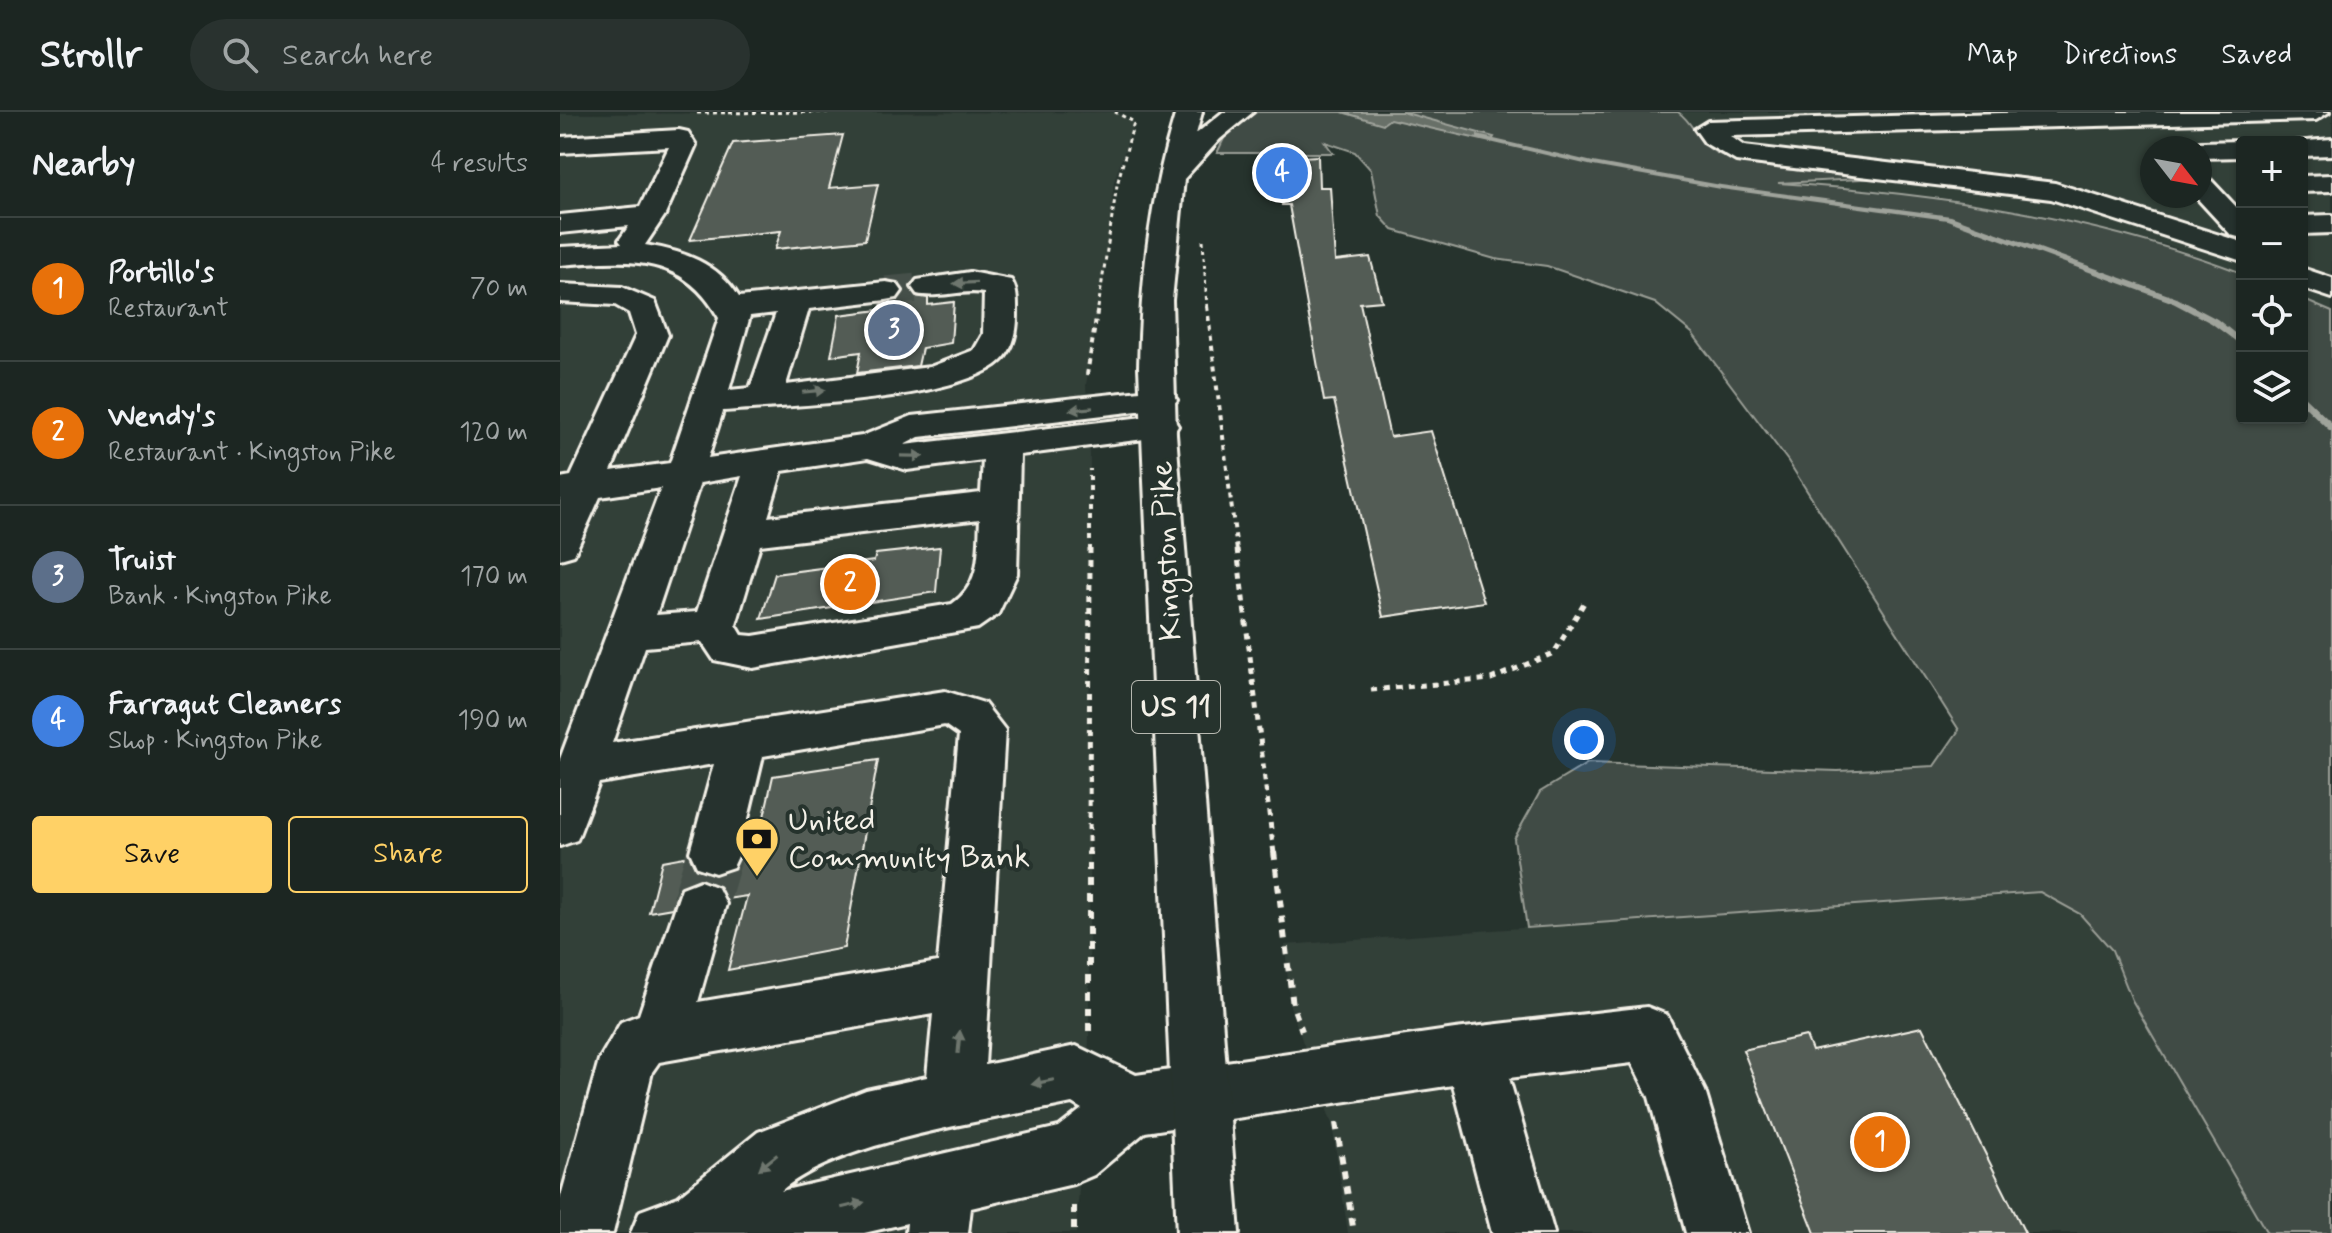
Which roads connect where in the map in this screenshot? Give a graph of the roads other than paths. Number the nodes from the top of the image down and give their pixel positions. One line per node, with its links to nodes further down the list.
1 (1189, 112): 16 (main road, Kingston Pike / US 11)
2 (1240, 112): 16 (main road)
3 (2318, 112): 5 (main road); 7 (main road)
4 (1989, 117): 5 (main road); 6 (main road); 9 (main road)
5 (2137, 117): 8 (main road)
6 (1703, 121): 22 (main road)
7 (2332, 122)
8 (2154, 136)
9 (2013, 144)
10 (560, 145): 24 (main road)
11 (2332, 147): 12 (main road)
12 (2308, 148)
13 (2236, 149): 14 (main road)
14 (2212, 150)
15 (2034, 167): 22 (main road)
16 (1167, 182): 43 (main road, Kingston Pike / US 11)
17 (2332, 183): 18 (main road)
18 (2308, 184)
19 (2236, 187): 20 (main road)
20 (2212, 188)
21 (2138, 191): 22 (main road)
22 (2060, 192): 29 (main road)
23 (2212, 201): 28 (main road)
24 (651, 215): 25 (main road); 30 (main road)
25 (560, 224)
26 (2332, 224): 27 (main road)
27 (2308, 225)
28 (2236, 229)
29 (2236, 235)
30 (624, 254): 31 (main road); 40 (main road)
31 (560, 256)
32 (2332, 268): 33 (main road)
33 (2308, 269)
34 (2308, 279): 36 (main road)
35 (928, 287): 41 (main road, one-way to 35)
36 (2332, 289)
37 (886, 291): 39 (main road)
38 (560, 293): 49 (main road)
39 (796, 299): 40 (main road); 41 (main road)
40 (731, 308): 42 (main road)
41 (765, 396): 42 (main road)
42 (708, 402): 48 (main road)
43 (1159, 413): 44 (main road); 62 (main road, Kingston Pike / US 11)
44 (1088, 422): 45 (main road, one-way to 45); 46 (main road)
45 (870, 446): 46 (main road, one-way to 46); 47 (main road)
46 (1002, 447): 50 (main road)
47 (766, 461): 48 (main road); 51 (main road)
48 (685, 473): 49 (main road); 54 (main road)
49 (573, 489): 52 (main road)
50 (1000, 504): 51 (main road); 53 (main road)
51 (745, 533): 53 (main road)
52 (560, 545)
53 (714, 626): 54 (main road)
54 (629, 633): 56 (main road)
55 (743, 741): 56 (main road); 57 (main road); 59 (main road)
56 (569, 791)
57 (715, 852)
58 (700, 904): 60 (main road)
59 (963, 983): 60 (main road); 63 (main road, one-way to 59)
60 (661, 1035): 67 (main road)
61 (1474, 1055): 62 (main road); 69 (main road); 70 (main road)
62 (1199, 1094): 64 (main road); 68 (main road, Kingston Pike / US 11)
63 (954, 1101): 64 (main road, one-way to 63); 66 (main road, one-way to 66)
64 (1132, 1105): 65 (main road)
65 (940, 1209): 66 (main road, one-way to 65)
66 (678, 1228)
67 (582, 1233)
68 (1208, 1233)
69 (1523, 1233)
70 (1717, 1233)

